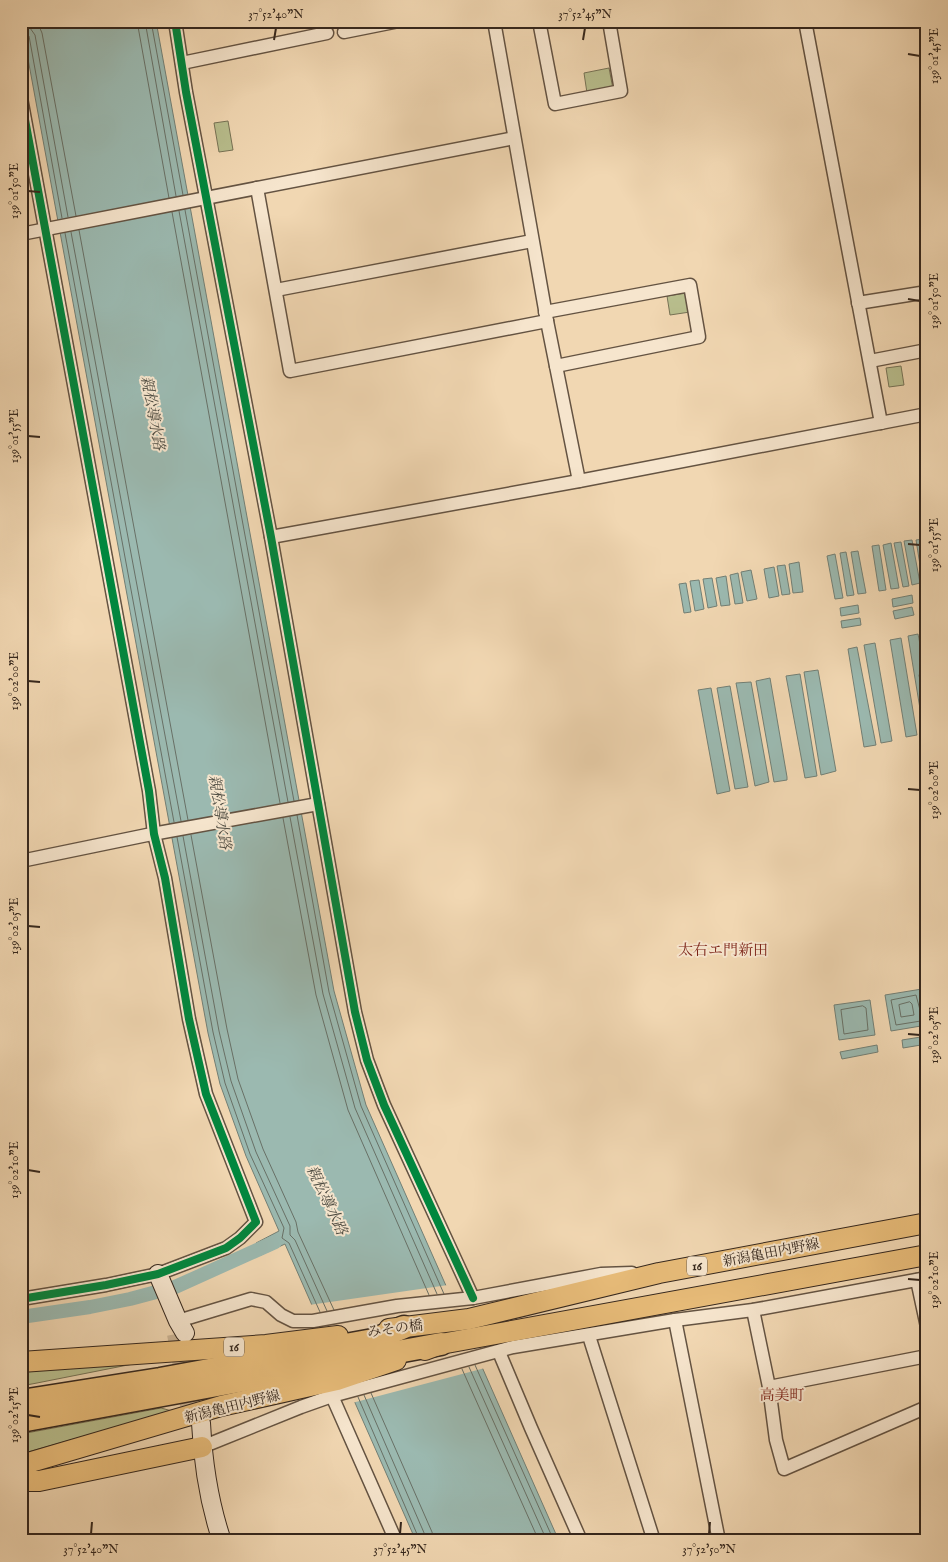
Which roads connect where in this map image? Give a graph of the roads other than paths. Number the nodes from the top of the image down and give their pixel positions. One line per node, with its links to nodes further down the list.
1 (176, 21): 9 (street)
2 (399, 21): 7 (street)
3 (494, 21): 11 (street)
4 (539, 21): 5 (street)
5 (609, 21)
6 (805, 21): 19 (street)
7 (344, 32)
8 (327, 34): 9 (street)
9 (182, 63): 13 (street)
10 (21, 98): 14 (street)
11 (514, 138): 12 (street); 16 (street)
12 (257, 188): 13 (street); 17 (street)
13 (200, 200): 14 (street); 27 (street)
14 (50, 228): 15 (street); 29 (street)
15 (21, 234)
16 (532, 241): 17 (street); 20 (street)
17 (276, 290): 20 (street)
18 (927, 292): 19 (street)
19 (858, 303): 22 (street)
20 (546, 316): 23 (street); 23 (street)
21 (927, 350): 22 (street)
22 (870, 361): 25 (street)
23 (556, 366): 26 (street)
24 (927, 414): 25 (street)
25 (881, 422): 26 (street)
26 (579, 481): 27 (street)
27 (271, 537): 28 (street)
28 (312, 805): 29 (street); 37 (street)
29 (159, 834): 30 (street); 34 (street)
30 (21, 861)
31 (927, 1223): 33 (main road, 新潟亀田内野線 / 16)
32 (927, 1255): 45 (main road, 16)
33 (659, 1273): 37 (street); 39 (main road, 新潟亀田内野線 / 16)
34 (160, 1277): 36 (street); 43 (street)
35 (922, 1279): 38 (street); 41 (street)
36 (21, 1299)
37 (467, 1299): 49 (street)
38 (753, 1310): 40 (street); 50 (street)
39 (469, 1318): 42 (main road, みその橋 / 16)
40 (675, 1320): 44 (street); 62 (street)
41 (927, 1327)
42 (404, 1328): 49 (highway)
43 (179, 1329): 49 (street)
44 (589, 1336): 46 (street); 61 (street)
45 (442, 1344): 49 (highway)
46 (499, 1352): 49 (street); 60 (street)
47 (927, 1356): 50 (street)
48 (21, 1362): 49 (main road, 16)
49 (329, 1363): 51 (highway); 53 (highway); 55 (street); 56 (main road, 新潟亀田内野線); 59 (street)
50 (769, 1387): 52 (street)
51 (21, 1401)
52 (927, 1407)
53 (21, 1421)
54 (197, 1424): 55 (street)
55 (202, 1447): 57 (main road); 58 (street)
56 (21, 1465)
57 (21, 1481)
58 (222, 1541)
59 (396, 1541)
60 (582, 1541)
61 (654, 1541)
62 (719, 1541)

